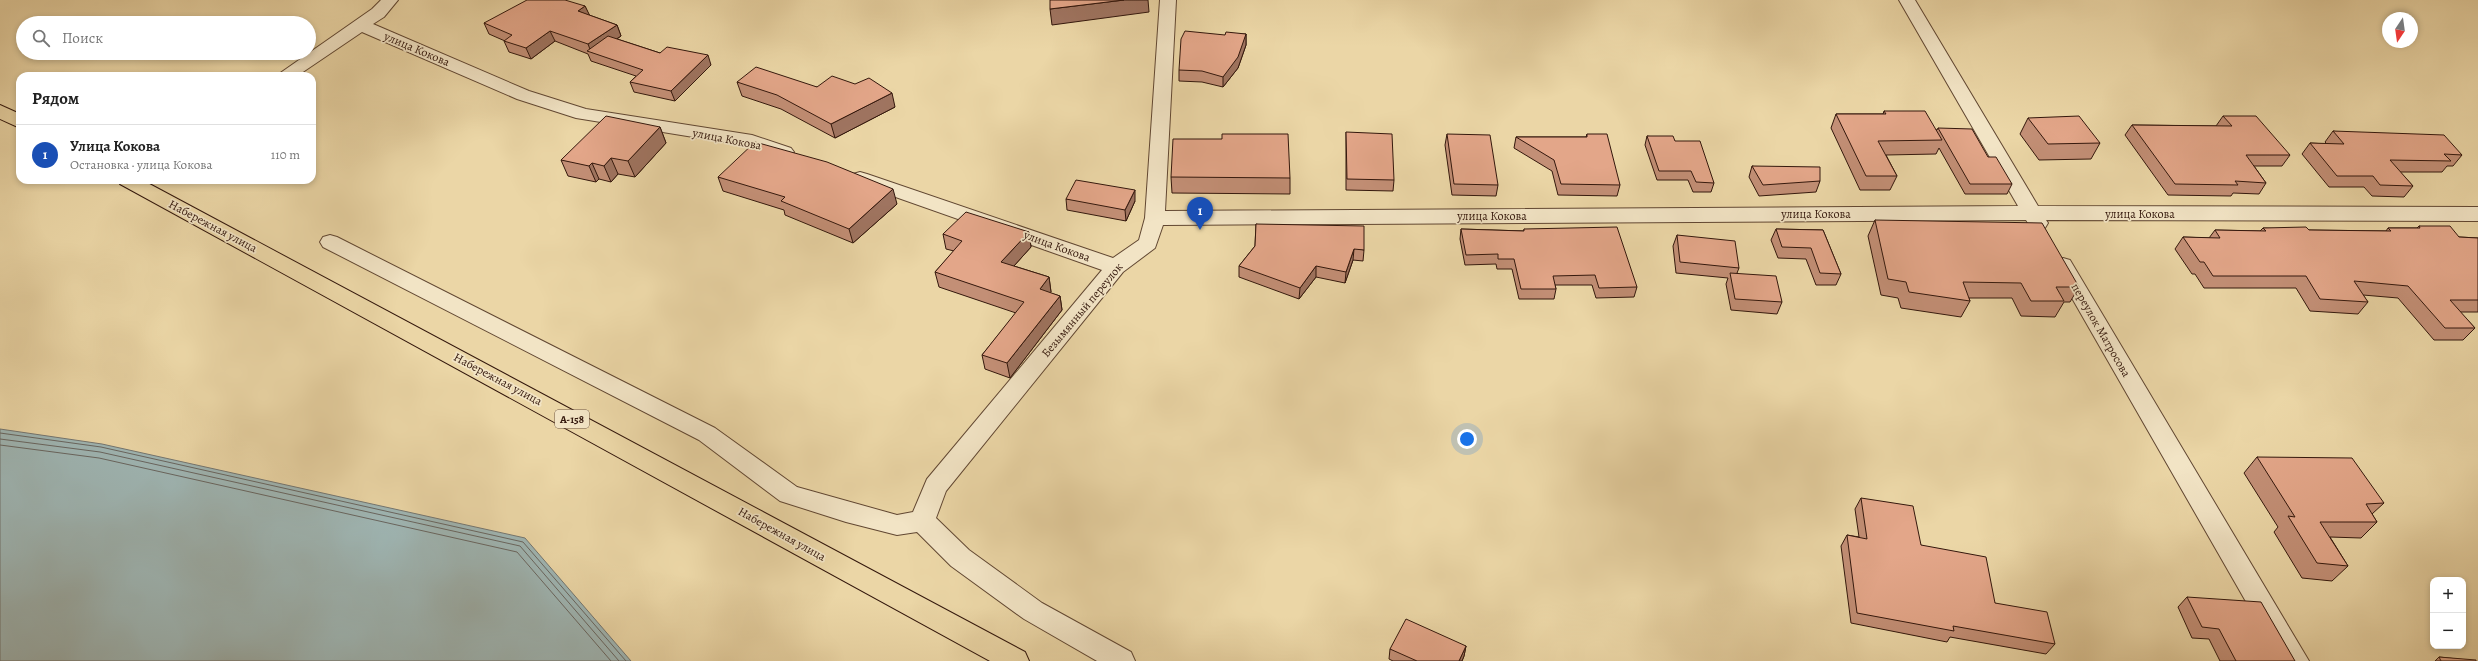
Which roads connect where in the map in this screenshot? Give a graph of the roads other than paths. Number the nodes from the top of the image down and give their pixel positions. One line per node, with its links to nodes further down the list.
1 (390, 0): 4 (street)
2 (1168, 0): 15 (street, Безымянный переулок)
3 (1907, 0): 13 (street, переулок Матросова)
4 (360, 25): 5 (street); 10 (street, улица Кокова)
5 (316, 55)
6 (309, 60): 7 (street)
7 (292, 72)
8 (0, 111): 9 (main road)
9 (16, 120)
10 (805, 159)
11 (842, 172): 17 (street, улица Кокова)
12 (135, 184): 19 (main road, Набережная улица / А-158)
13 (2032, 213): 14 (street, улица Кокова); 15 (street, улица Кокова); 21 (street, переулок Матросова)
14 (2478, 214)
15 (1155, 218): 17 (street, Безымянный переулок)
16 (330, 242): 18 (street)
17 (1116, 266): 18 (street, Безымянный переулок)
18 (922, 521): 20 (street)
19 (1015, 661)
20 (1121, 661)
21 (2295, 661)

